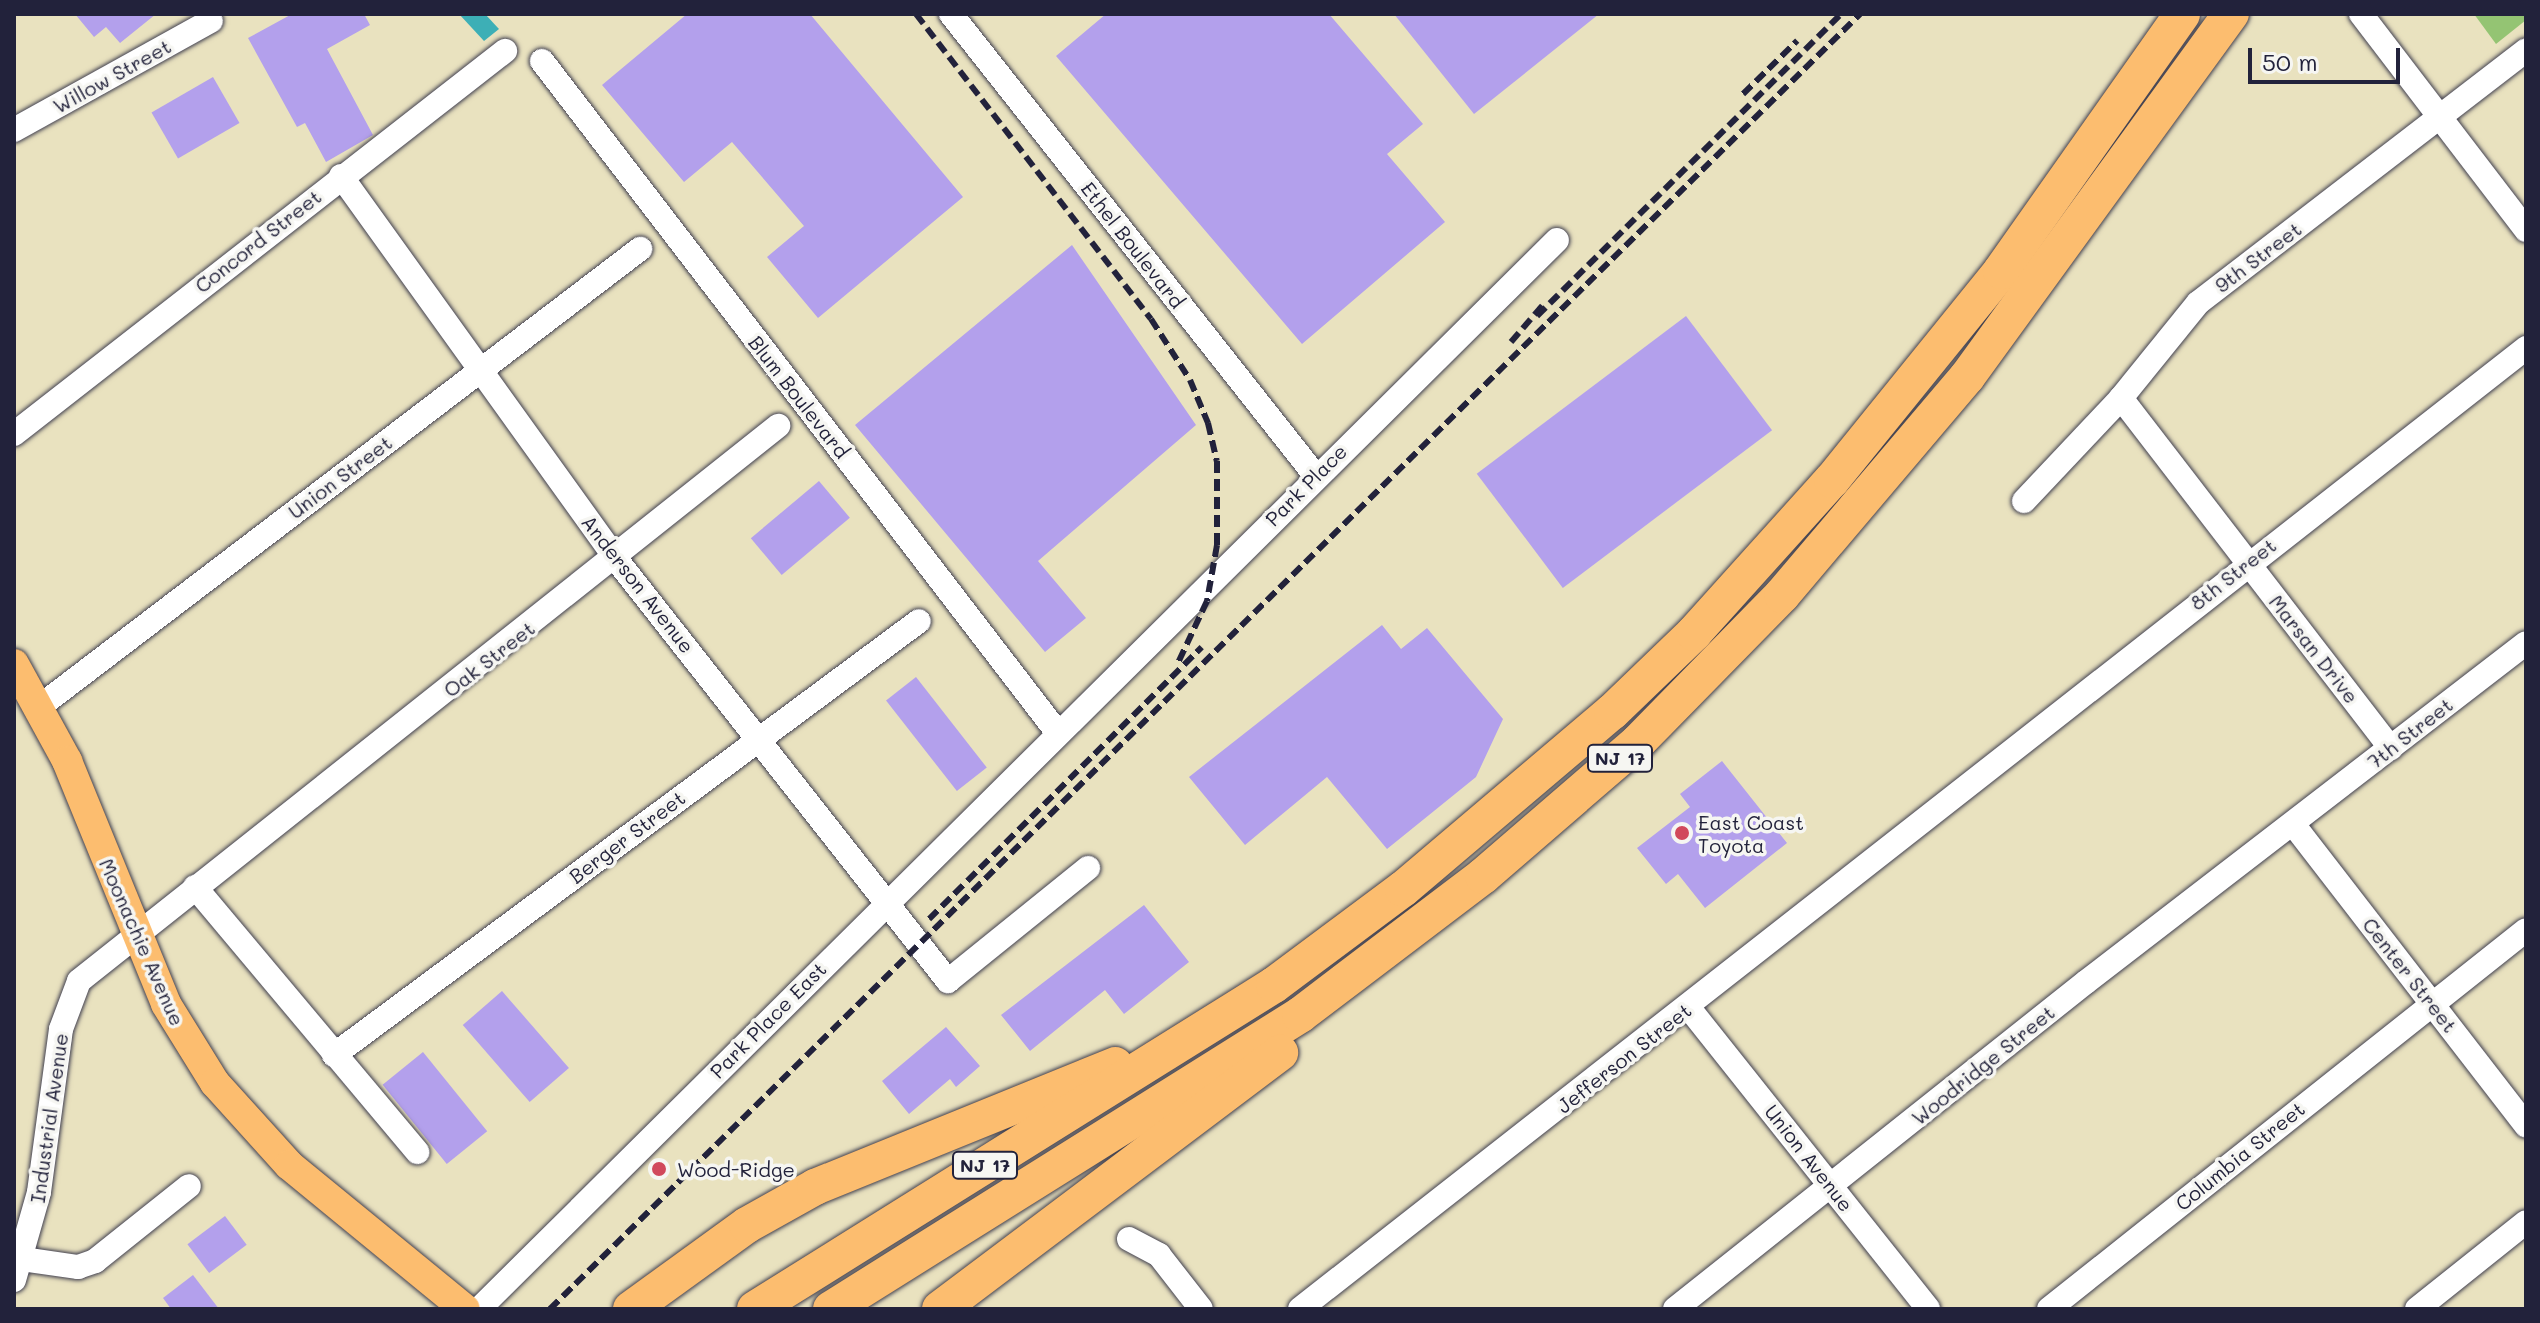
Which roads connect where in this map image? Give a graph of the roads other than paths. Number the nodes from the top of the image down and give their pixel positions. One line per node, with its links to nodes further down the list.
1 (951, 14): 20 (street, Ethel Boulevard)
2 (2182, 14): 41 (highway, NJ 17)
3 (2231, 14): 34 (highway, NJ 17)
4 (2361, 14): 9 (street)
5 (211, 21): 10 (street, Willow Street)
6 (2526, 50): 9 (street, 9th Street)
7 (505, 51): 11 (street, Concord Street)
8 (542, 61): 28 (street, Blum Boulevard)
9 (2441, 117): 12 (street); 17 (street, 9th Street)
10 (14, 130)
11 (341, 176): 16 (street, Anderson Avenue); 19 (street, Concord Street)
12 (2526, 230)
13 (1557, 240): 20 (street, Park Place)
14 (640, 249): 16 (street, Union Street)
15 (2526, 348): 23 (street, 8th Street)
16 (477, 372): 22 (street, Anderson Avenue); 27 (street, Union Street)
17 (2121, 398): 21 (street, 9th Street); 23 (street, Marsan Drive)
18 (778, 426): 22 (street, Oak Street)
19 (14, 434)
20 (1315, 475): 28 (street, Park Place)
21 (2024, 501)
22 (616, 559): 29 (street, Anderson Avenue); 35 (street, Oak Street)
23 (2248, 562): 30 (street, Marsan Drive); 31 (street, 8th Street)
24 (919, 621): 29 (street, Berger Street)
25 (2526, 643): 30 (street, 7th Street)
26 (14, 664): 27 (main road, Moonachie Avenue)
27 (39, 707): 38 (main road, Moonachie Avenue)
28 (1057, 732): 36 (street, Park Place East)
29 (761, 738): 36 (street, Anderson Avenue); 42 (street, Berger Street)
30 (2391, 748): 32 (street, 7th Street)
31 (1944, 804): 40 (street, Jefferson Street)
32 (2293, 824): 39 (street, Center Street); 46 (street, Woodridge Street)
33 (1088, 868): 36 (street, Anderson Avenue)
34 (1483, 876): 53 (highway, NJ 17); 54 (highway)
35 (195, 887): 38 (street, Oak Street); 42 (street)
36 (887, 902): 50 (street, Park Place East)
37 (2526, 930): 39 (street, Columbia Street)
38 (134, 934): 49 (street, Industrial Avenue); 50 (main road, Moonachie Avenue)
39 (2431, 1003): 43 (street, Center Street); 59 (street, Columbia Street)
40 (1689, 1008): 46 (street, Union Avenue); 56 (street, Jefferson Street)
41 (1216, 1024): 51 (highway); 52 (highway, NJ 17)
42 (334, 1055): 44 (street)
43 (2526, 1126)
44 (417, 1152)
45 (189, 1186): 49 (street)
46 (1831, 1187): 57 (street, Woodridge Street); 58 (street, Union Avenue)
47 (2526, 1222): 60 (street)
48 (1129, 1239): 55 (street)
49 (18, 1270)
50 (468, 1308)
51 (631, 1309)
52 (755, 1309)
53 (831, 1309)
54 (940, 1309)
55 (1201, 1309)
56 (1300, 1309)
57 (1675, 1309)
58 (1928, 1309)
59 (2049, 1309)
60 (2417, 1309)

